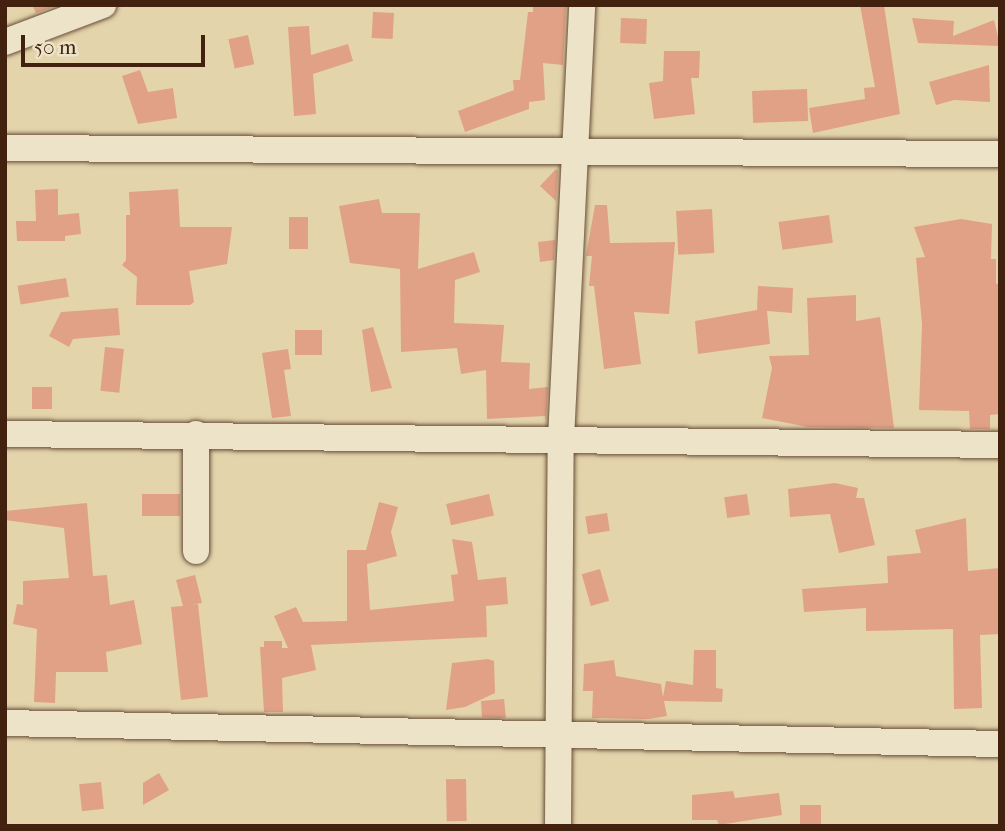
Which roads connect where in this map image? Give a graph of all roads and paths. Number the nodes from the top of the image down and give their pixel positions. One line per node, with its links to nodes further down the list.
1 (103, 5): 3 (street)
2 (582, 5): 5 (street)
3 (5, 42)
4 (5, 148): 5 (street)
5 (578, 149): 6 (street); 9 (street)
6 (1000, 154)
7 (196, 433): 8 (street); 9 (street); 11 (street)
8 (5, 434)
9 (561, 439): 10 (street); 13 (street)
10 (1000, 445)
11 (196, 551)
12 (5, 723): 13 (street)
13 (560, 737): 14 (street); 15 (street)
14 (1000, 744)
15 (558, 826)

